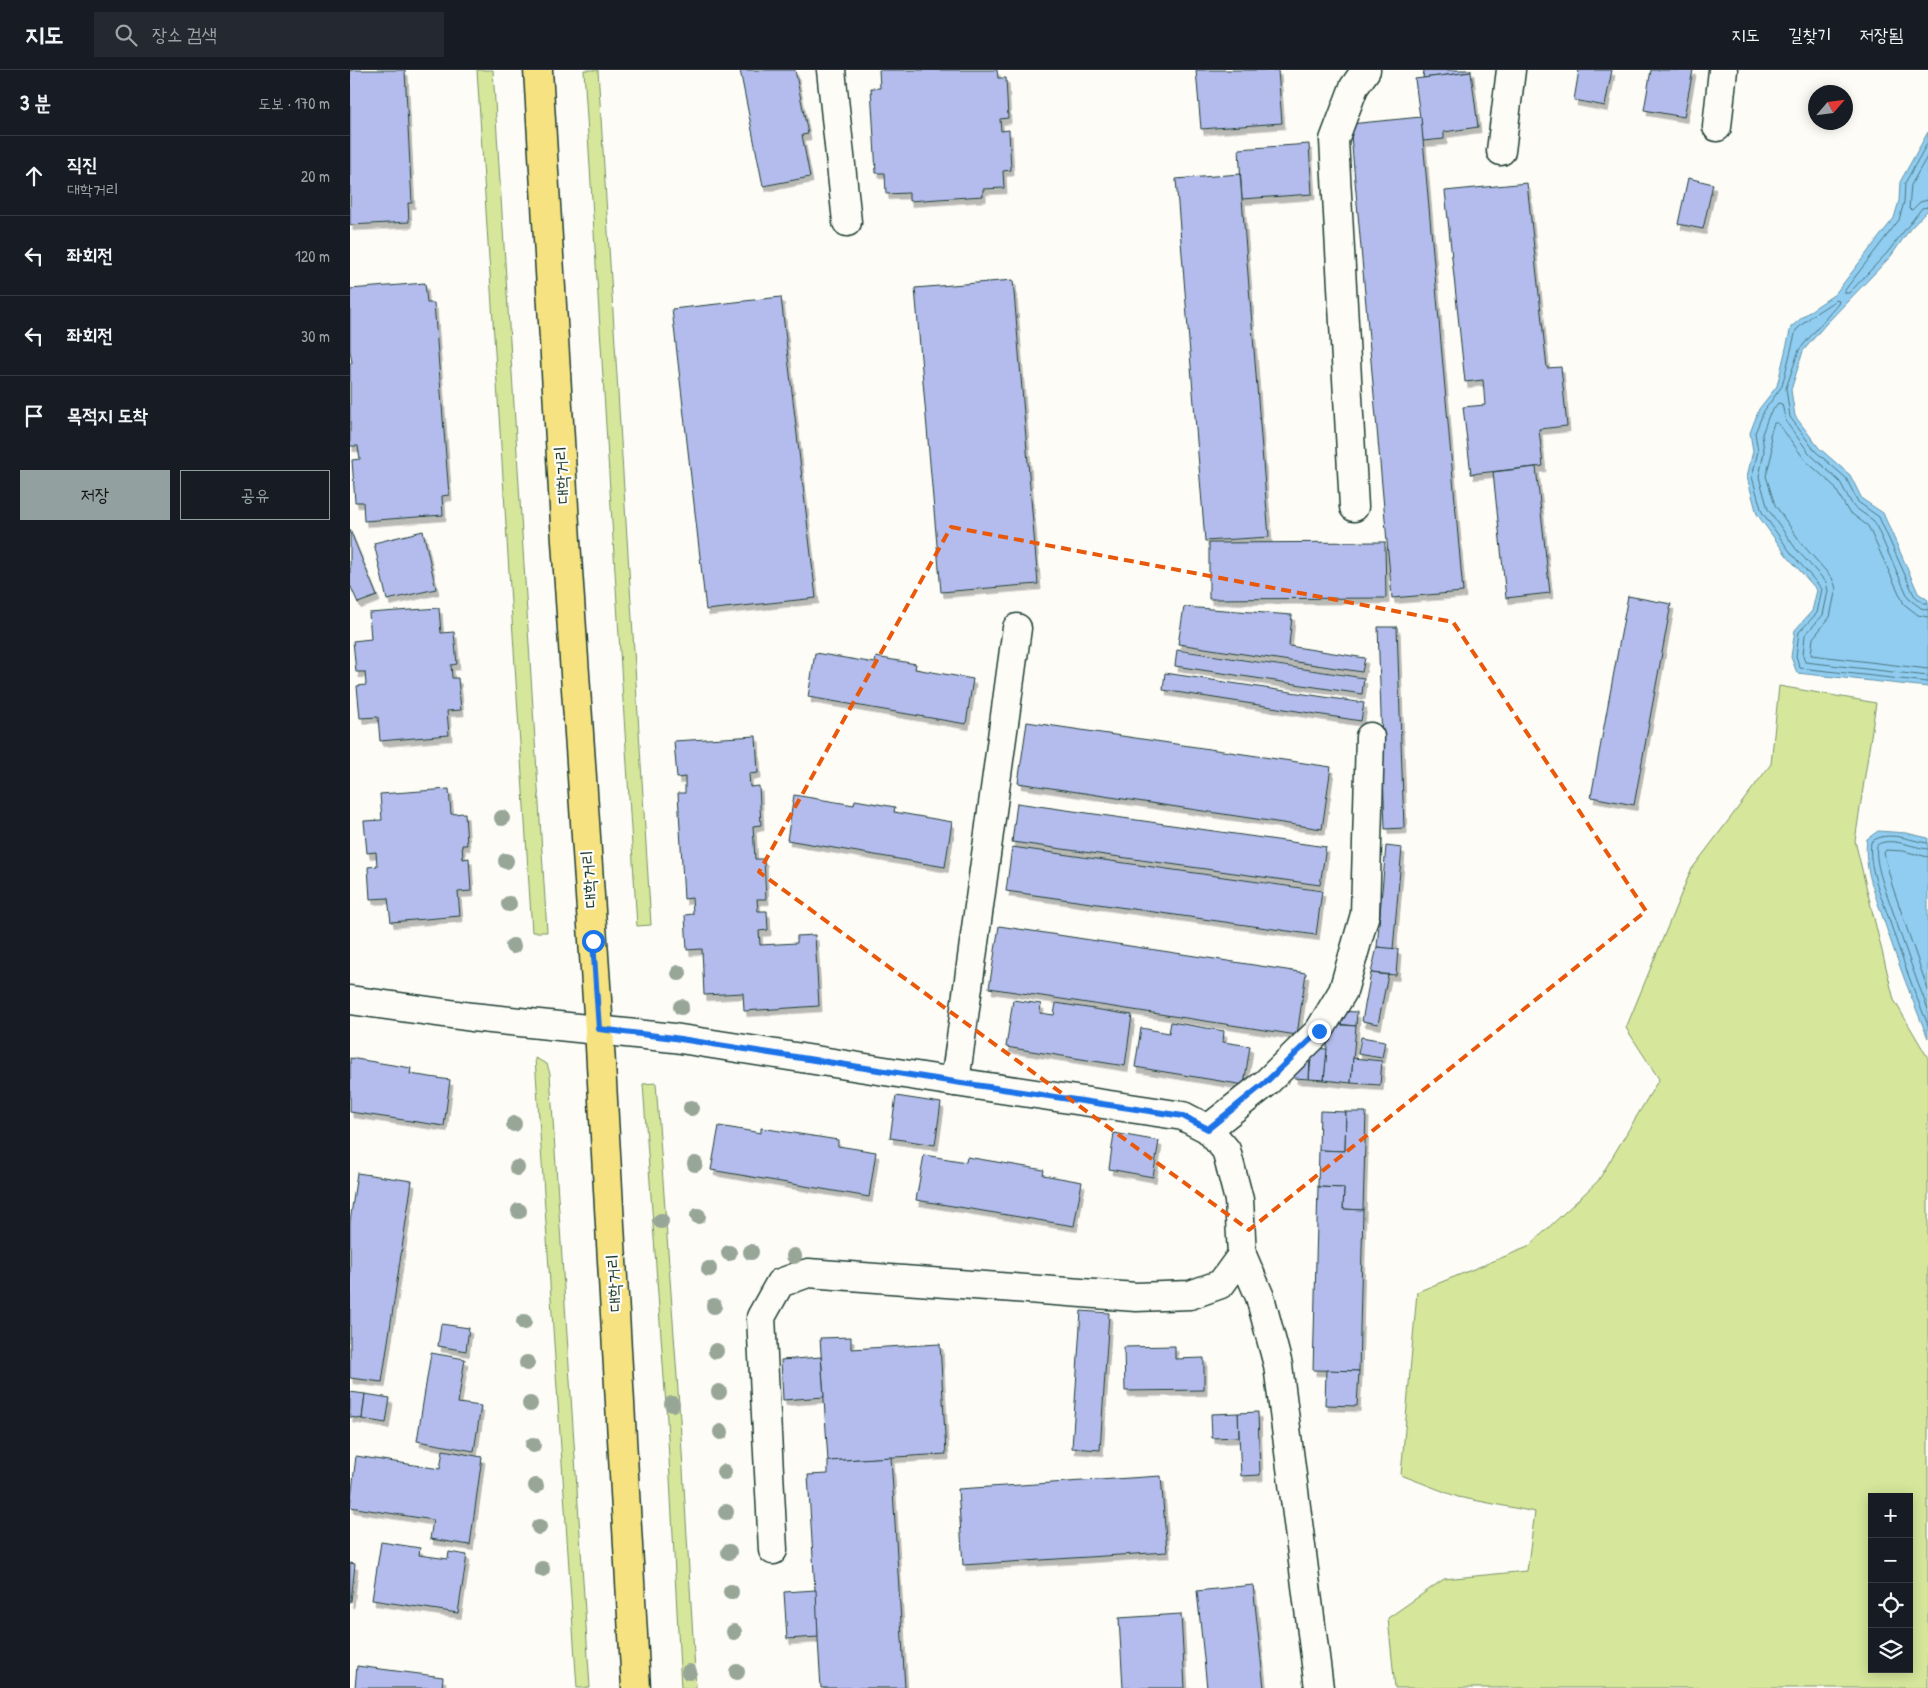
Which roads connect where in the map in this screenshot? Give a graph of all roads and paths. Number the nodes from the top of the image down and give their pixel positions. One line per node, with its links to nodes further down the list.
1 (538, 70): 13 (main road, 대학거리)
2 (831, 70): 8 (street)
3 (1366, 70): 9 (street)
4 (1511, 70): 7 (street)
5 (1723, 70): 6 (street)
6 (1717, 127)
7 (1501, 151)
8 (847, 222)
9 (1354, 507)
10 (1017, 628): 14 (street)
11 (1370, 737): 15 (street)
12 (350, 1000): 13 (street)
13 (599, 1029): 14 (street); 18 (main road, 대학거리)
14 (955, 1082): 15 (street)
15 (1208, 1129): 16 (street)
16 (1242, 1255): 17 (street); 19 (street)
17 (773, 1550)
18 (636, 1688)
19 (1319, 1688)

